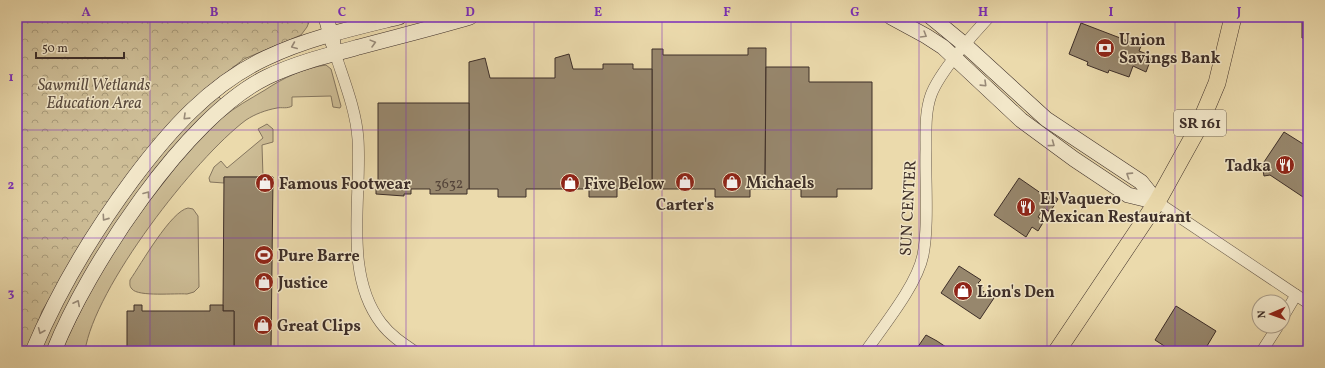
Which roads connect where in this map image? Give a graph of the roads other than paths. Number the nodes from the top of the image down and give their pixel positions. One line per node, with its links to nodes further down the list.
1 (326, 17): 8 (street)
2 (399, 17): 8 (street)
3 (470, 17): 10 (street, one-way to 3)
4 (890, 17): 11 (street, one-way to 11)
5 (931, 17): 9 (street)
6 (989, 17): 9 (street, SUN CENTER)
7 (1233, 17): 12 (main road, SR 161)
8 (331, 34): 10 (street); 17 (street, one-way to 17)
9 (965, 45): 11 (street, SUN CENTER); 12 (street, one-way to 9)
10 (335, 53): 18 (street, one-way to 10); 19 (street)
11 (955, 58): 12 (street, one-way to 12); 20 (street, SUN CENTER)
12 (1157, 202): 13 (street); 21 (main road, SR 161)
13 (1296, 295): 14 (street); 15 (street)
14 (1291, 303)
15 (1308, 303)
16 (1273, 334): 22 (street)
17 (33, 351)
18 (54, 351)
19 (414, 351)
20 (866, 351)
21 (1057, 351)
22 (1262, 351)

